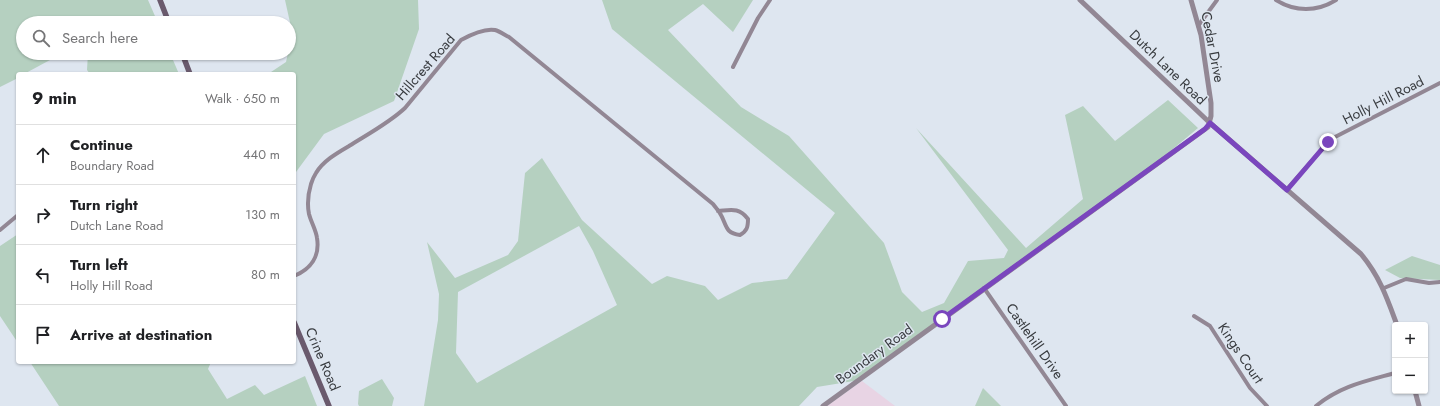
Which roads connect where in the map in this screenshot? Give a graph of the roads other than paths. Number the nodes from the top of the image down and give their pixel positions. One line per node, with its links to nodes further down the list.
1 (160, 0): 8 (main road)
2 (770, 0): 11 (street)
3 (1080, 0): 14 (street, Dutch Lane Road)
4 (1191, 0): 9 (street, Cedar Drive)
5 (1217, 0): 9 (street)
6 (1276, 0): 7 (street)
7 (1336, 0)
8 (167, 16)
9 (1198, 26): 14 (street, Cedar Drive)
10 (185, 60): 12 (main road)
11 (733, 67)
12 (189, 72)
13 (1440, 83): 15 (street, Holly Hill Road)
14 (1210, 123): 15 (street, Dutch Lane Road); 21 (street, Boundary Road)
15 (1287, 190): 22 (street, Dutch Lane Road)
16 (718, 211): 16 (street, Hillcrest Road); 19 (street, Hillcrest Road)
17 (16, 217): 18 (street)
18 (0, 230)
19 (296, 275)
20 (1440, 282): 22 (street)
21 (984, 288): 29 (street, Boundary Road); 30 (street, Castlehill Drive)
22 (1384, 288): 24 (street, Dutch Lane Road)
23 (1194, 316): 31 (street, Kings Court)
24 (1396, 322)
25 (296, 327): 28 (main road, Crine Road)
26 (1392, 374): 32 (street)
27 (1416, 394): 33 (street)
28 (329, 406)
29 (823, 406)
30 (1066, 406)
31 (1267, 406)
32 (1316, 406)
33 (1419, 406)

